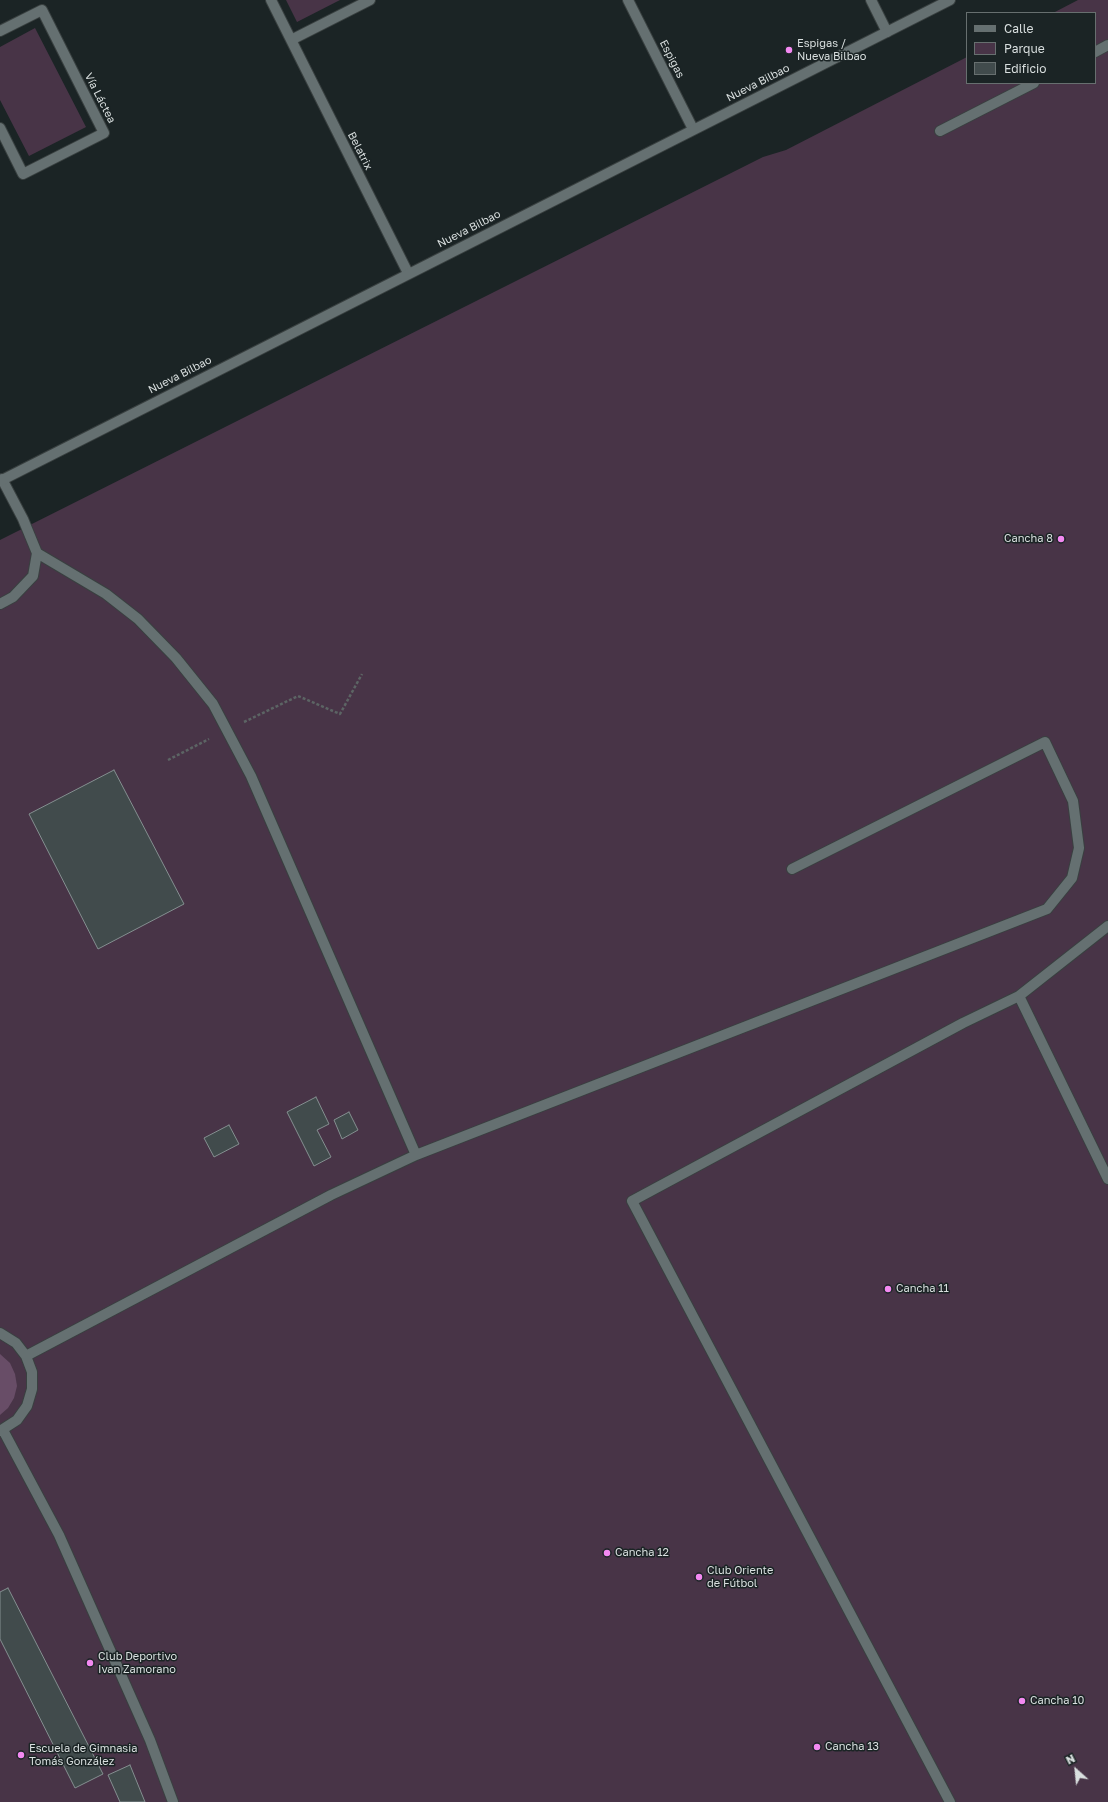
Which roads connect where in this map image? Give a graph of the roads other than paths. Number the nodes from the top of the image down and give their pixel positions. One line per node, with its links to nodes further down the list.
1 (271, 0): 8 (street, Belatrix)
2 (370, 0): 8 (street)
3 (628, 0): 13 (street, Espigas)
4 (871, 0): 7 (street)
5 (950, 0): 7 (street, Nueva Bilbao)
6 (0, 31): 12 (street, Vía Láctea)
7 (887, 32): 13 (street, Nueva Bilbao)
8 (291, 40): 15 (street, Belatrix)
9 (1108, 45): 10 (street)
10 (1096, 51)
11 (1032, 84): 14 (street)
12 (0, 128)
13 (693, 129): 15 (street, Nueva Bilbao)
14 (940, 131)
15 (408, 273): 16 (street, Nueva Bilbao)
16 (1, 480): 17 (street)
17 (37, 553): 18 (street); 22 (street)
18 (0, 604)
19 (792, 869): 22 (street)
20 (1108, 926): 21 (street)
21 (1019, 996): 23 (street); 28 (street)
22 (416, 1155): 25 (street)
23 (1108, 1179)
24 (0, 1333): 25 (street)
25 (26, 1356): 26 (street)
26 (1, 1430): 27 (street)
27 (173, 1802)
28 (950, 1802)

